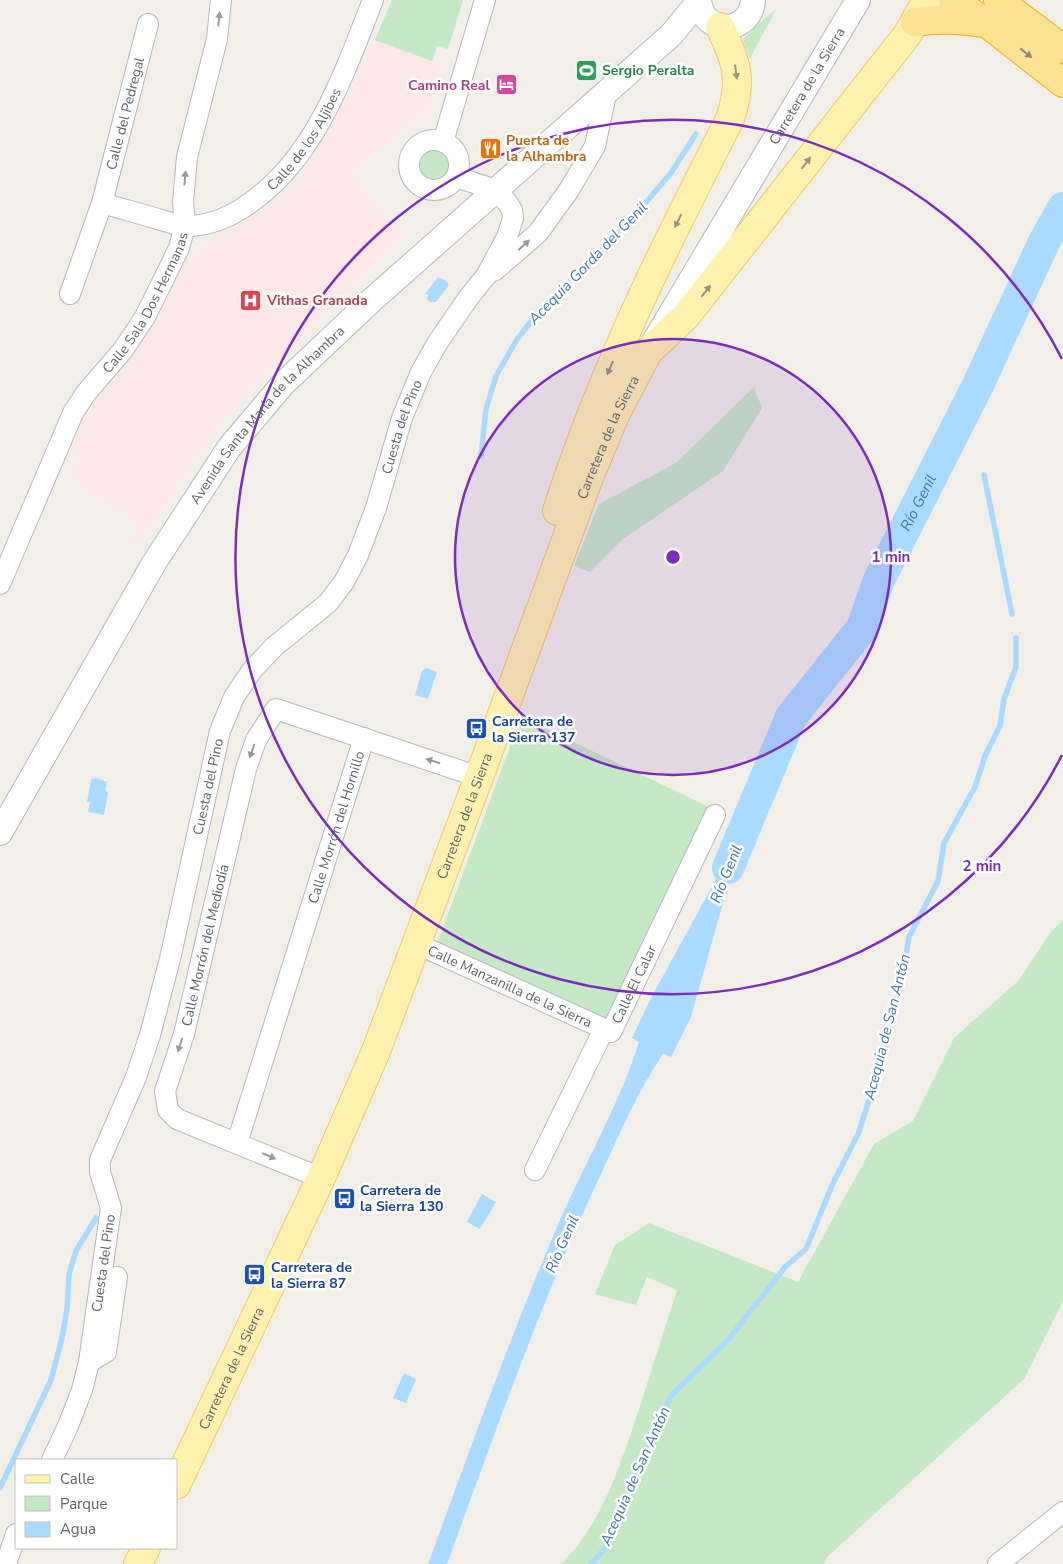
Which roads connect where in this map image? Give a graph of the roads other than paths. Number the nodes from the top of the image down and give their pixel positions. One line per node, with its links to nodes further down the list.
1 (221, 0): 21 (street, Calle Sala Dos Hermanas, one-way to 1)
2 (373, 0): 21 (street, Calle de los Aljibes)
3 (485, 0): 17 (street)
4 (858, 0): 24 (street, Carretera de la Sierra)
5 (952, 0): 8 (highway)
6 (699, 1): 11 (street); 12 (street, Avenida Santa María de la Alhambra)
7 (757, 2): 11 (street, Avenida Santa María de la Alhambra)
8 (1001, 7): 9 (highway); 13 (highway); 14 (highway); 15 (highway, one-way to 15)
9 (921, 11): 24 (main road, one-way to 9)
10 (148, 24): 20 (street, Calle del Pedregal)
11 (716, 25): 12 (street, Avenida Santa María de la Alhambra); 26 (main road, one-way to 26)
12 (671, 35): 16 (street, Avenida Santa María de la Alhambra)
13 (1063, 36)
14 (1063, 49)
15 (1063, 83)
16 (606, 94): 19 (street, Avenida Santa María de la Alhambra); 22 (street, Cuesta del Pino, one-way to 16)
17 (443, 142): 18 (street); 18 (street)
18 (456, 178): 19 (street)
19 (496, 190): 22 (street, Cuesta del Pino); 31 (street, Avenida Santa María de la Alhambra)
20 (102, 204): 21 (street); 23 (street, Calle del Pedregal)
21 (185, 226): 25 (street, Calle Sala Dos Hermanas)
22 (486, 276): 38 (street, Cuesta del Pino)
23 (70, 294)
24 (648, 352): 26 (main road, Carretera de la Sierra)
25 (0, 584)
26 (517, 674): 29 (main road, Carretera de la Sierra)
27 (276, 709): 28 (street, Calle Morrón del Hornillo); 34 (street, Calle Morrón del Mediodía, one-way to 34)
28 (364, 738): 29 (street, Calle Morrón del Hornillo, one-way to 28); 34 (street, Calle Morrón del Hornillo)
29 (479, 776): 32 (main road, Carretera de la Sierra)
30 (715, 815): 33 (street, Calle El Calar)
31 (0, 833)
32 (417, 944): 33 (street, Calle Manzanilla de la Sierra); 36 (main road, Carretera de la Sierra)
33 (604, 1029): 35 (street, Calle El Calar)
34 (237, 1143): 36 (street, Calle Morrón del Mediodía, one-way to 36)
35 (535, 1170)
36 (321, 1178): 40 (main road, Carretera de la Sierra)
37 (117, 1277): 38 (street)
38 (88, 1362): 39 (street, Cuesta del Pino)
39 (52, 1459)
40 (178, 1481)
41 (1063, 1512): 46 (street)
42 (15, 1537): 44 (street)
43 (146, 1549): 45 (main road)
44 (6, 1564)
45 (138, 1564)
46 (998, 1564)

